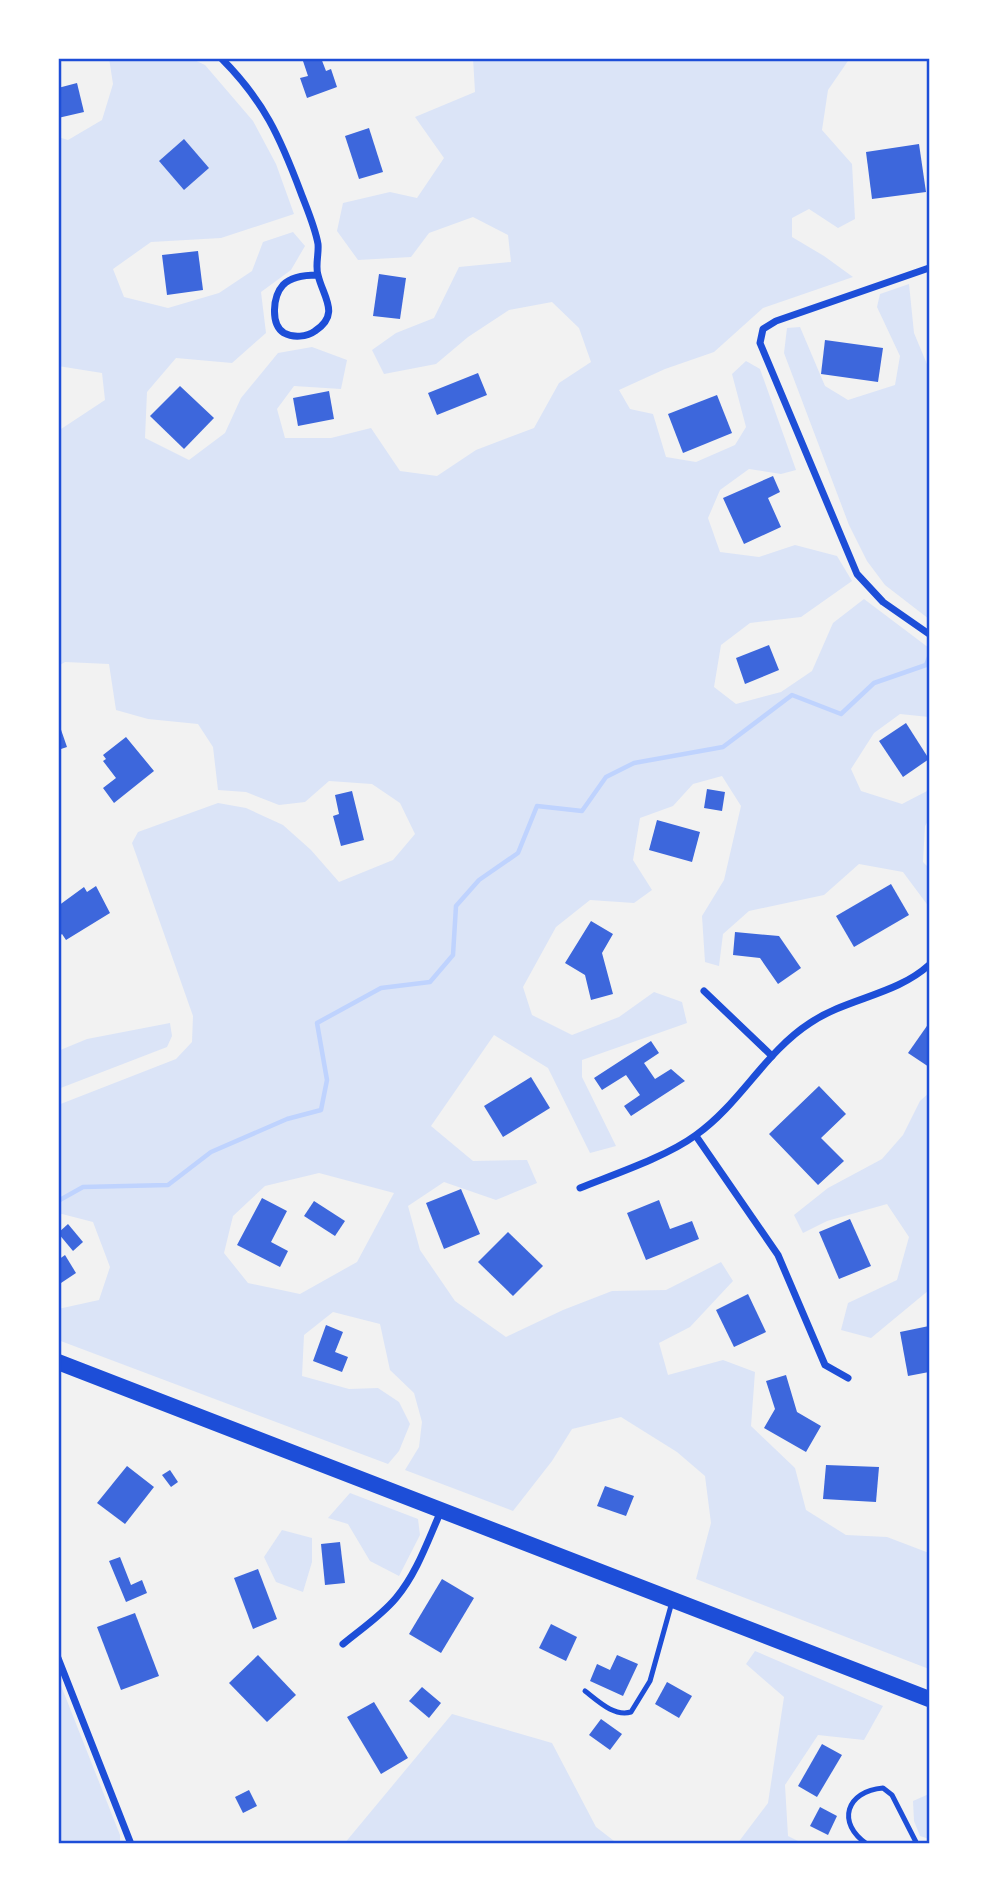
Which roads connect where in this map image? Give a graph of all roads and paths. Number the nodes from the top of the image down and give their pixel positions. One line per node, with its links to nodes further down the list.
1 (221, 58): 3 (street)
2 (929, 268): 4 (street)
3 (317, 275): 3 (street)
4 (929, 634)
5 (929, 965): 7 (street)
6 (704, 992): 7 (street)
7 (772, 1056): 8 (street)
8 (696, 1136): 9 (street); 11 (street)
9 (580, 1188)
10 (58, 1362): 12 (main road)
11 (848, 1378)
12 (441, 1511): 13 (main road); 14 (street)
13 (673, 1600): 16 (lane); 17 (main road)
14 (342, 1644)
15 (58, 1658): 18 (street)
16 (585, 1692)
17 (929, 1699)
18 (131, 1844)
19 (867, 1844): 20 (lane)
20 (917, 1844)

